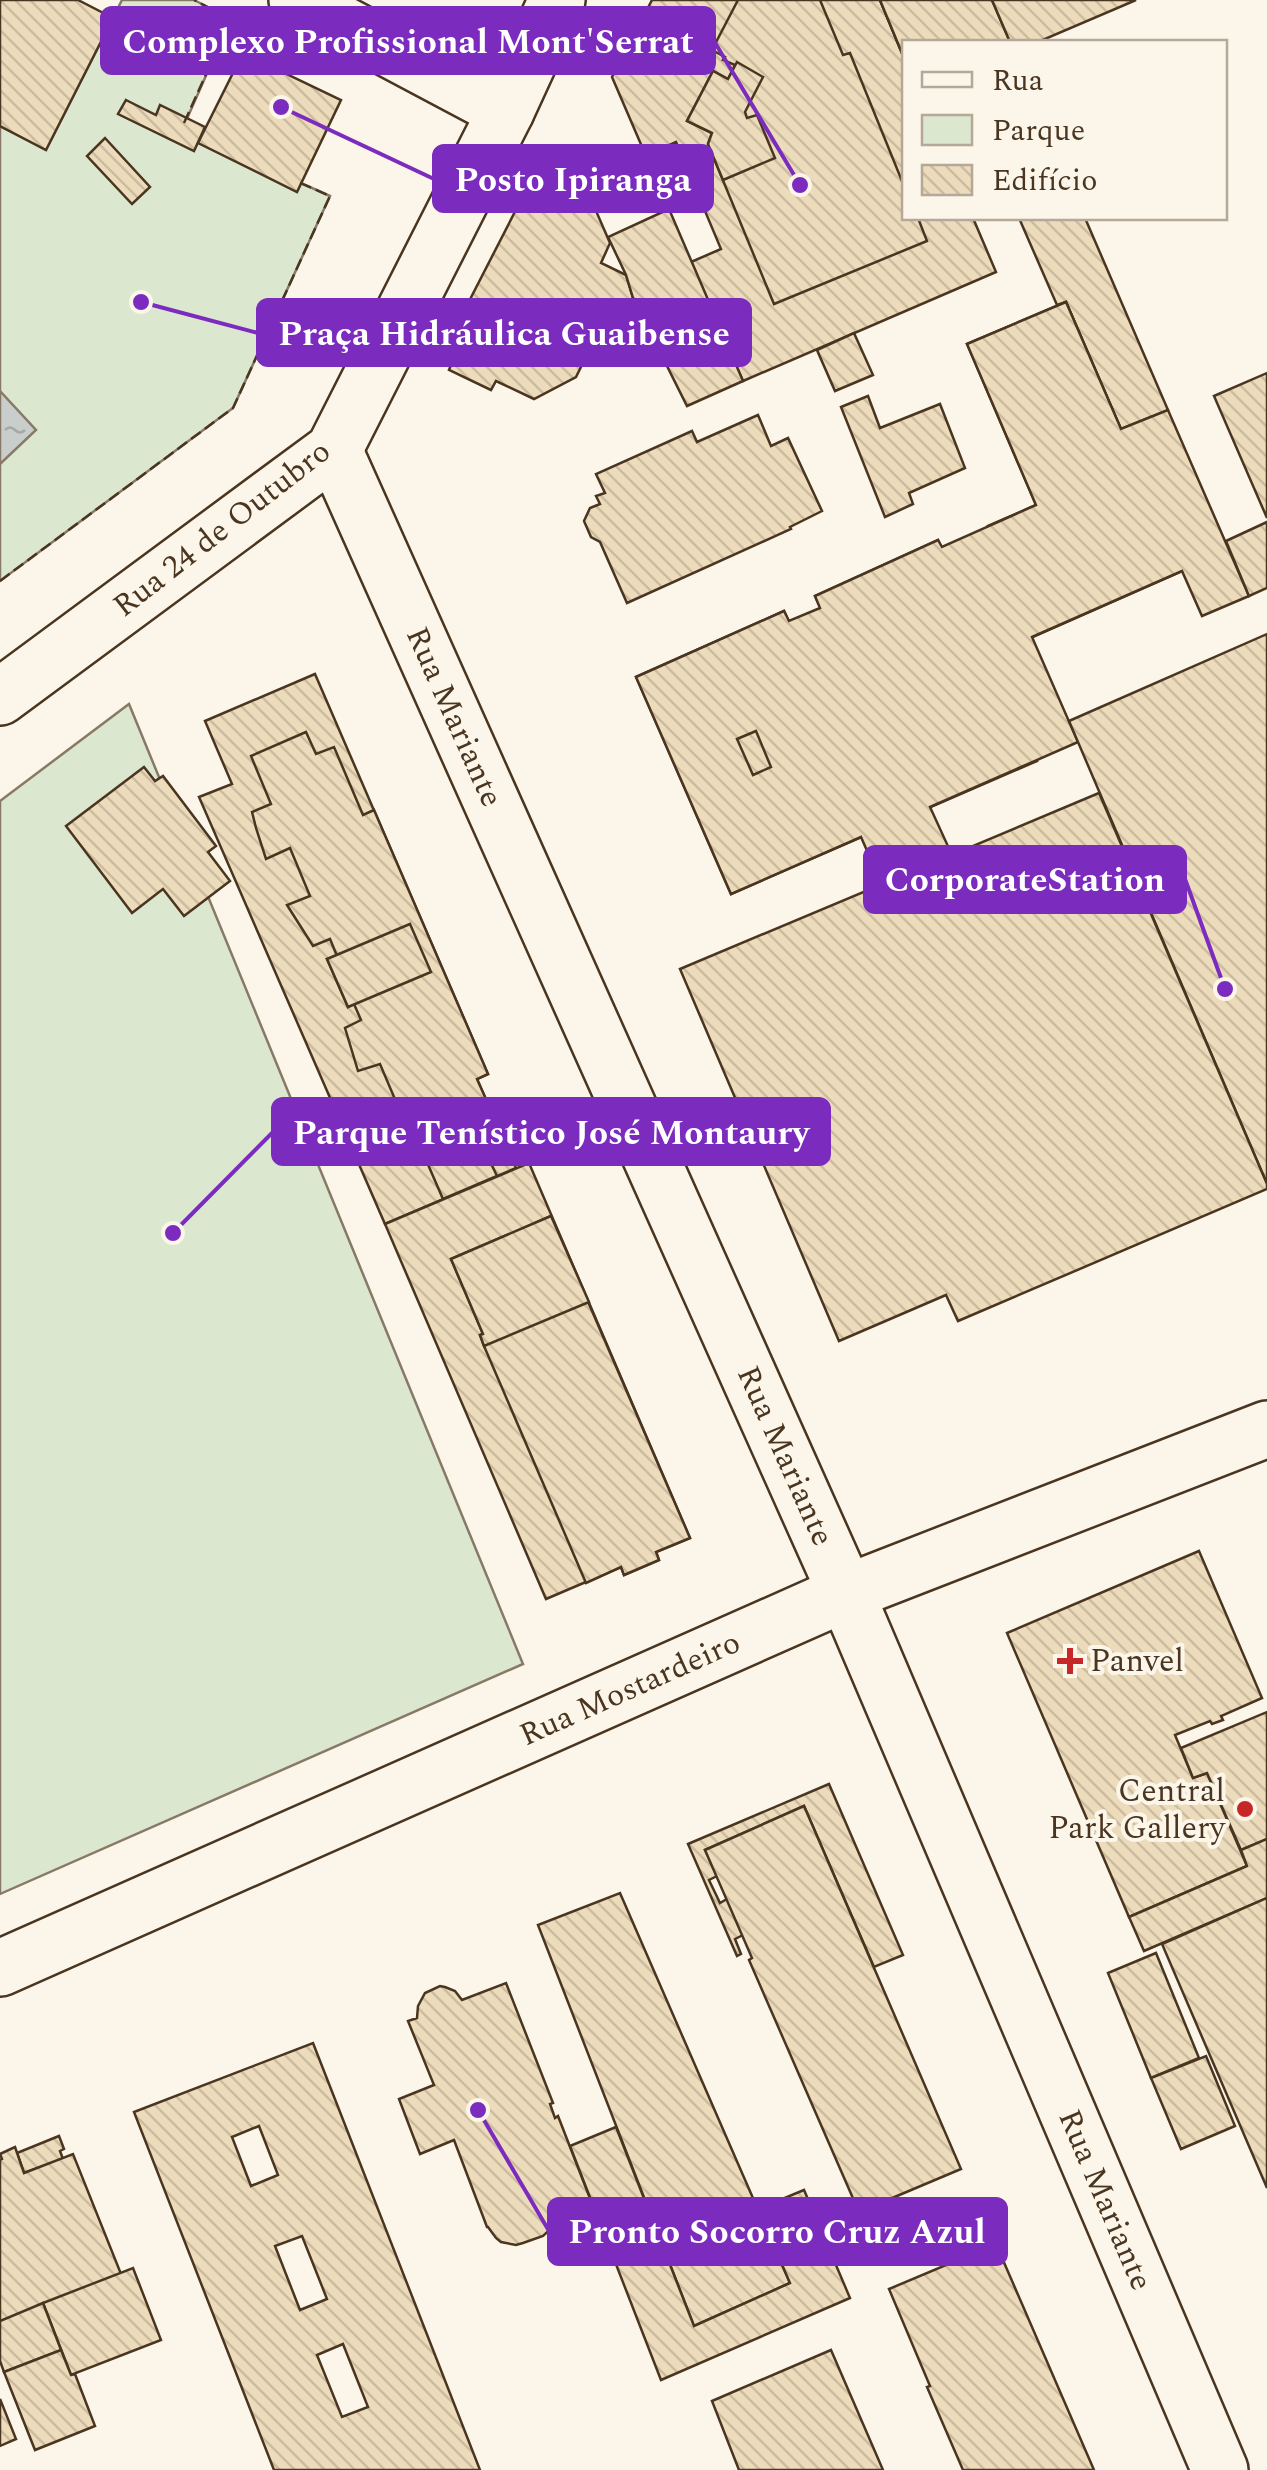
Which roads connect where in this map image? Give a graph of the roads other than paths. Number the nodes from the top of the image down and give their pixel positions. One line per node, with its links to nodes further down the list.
1 (297, 0): 3 (street)
2 (557, 0): 3 (street, Rua 24 de Outubro)
3 (506, 110): 4 (street, Rua 24 de Outubro)
4 (334, 450): 5 (street, Rua 24 de Outubro); 7 (street, Rua Mariante)
5 (0, 697)
6 (1267, 1429): 7 (street, Rua Mostardeiro)
7 (846, 1593): 8 (street, Rua Mostardeiro); 9 (street, Rua Mariante)
8 (0, 1968)
9 (1220, 2470)

